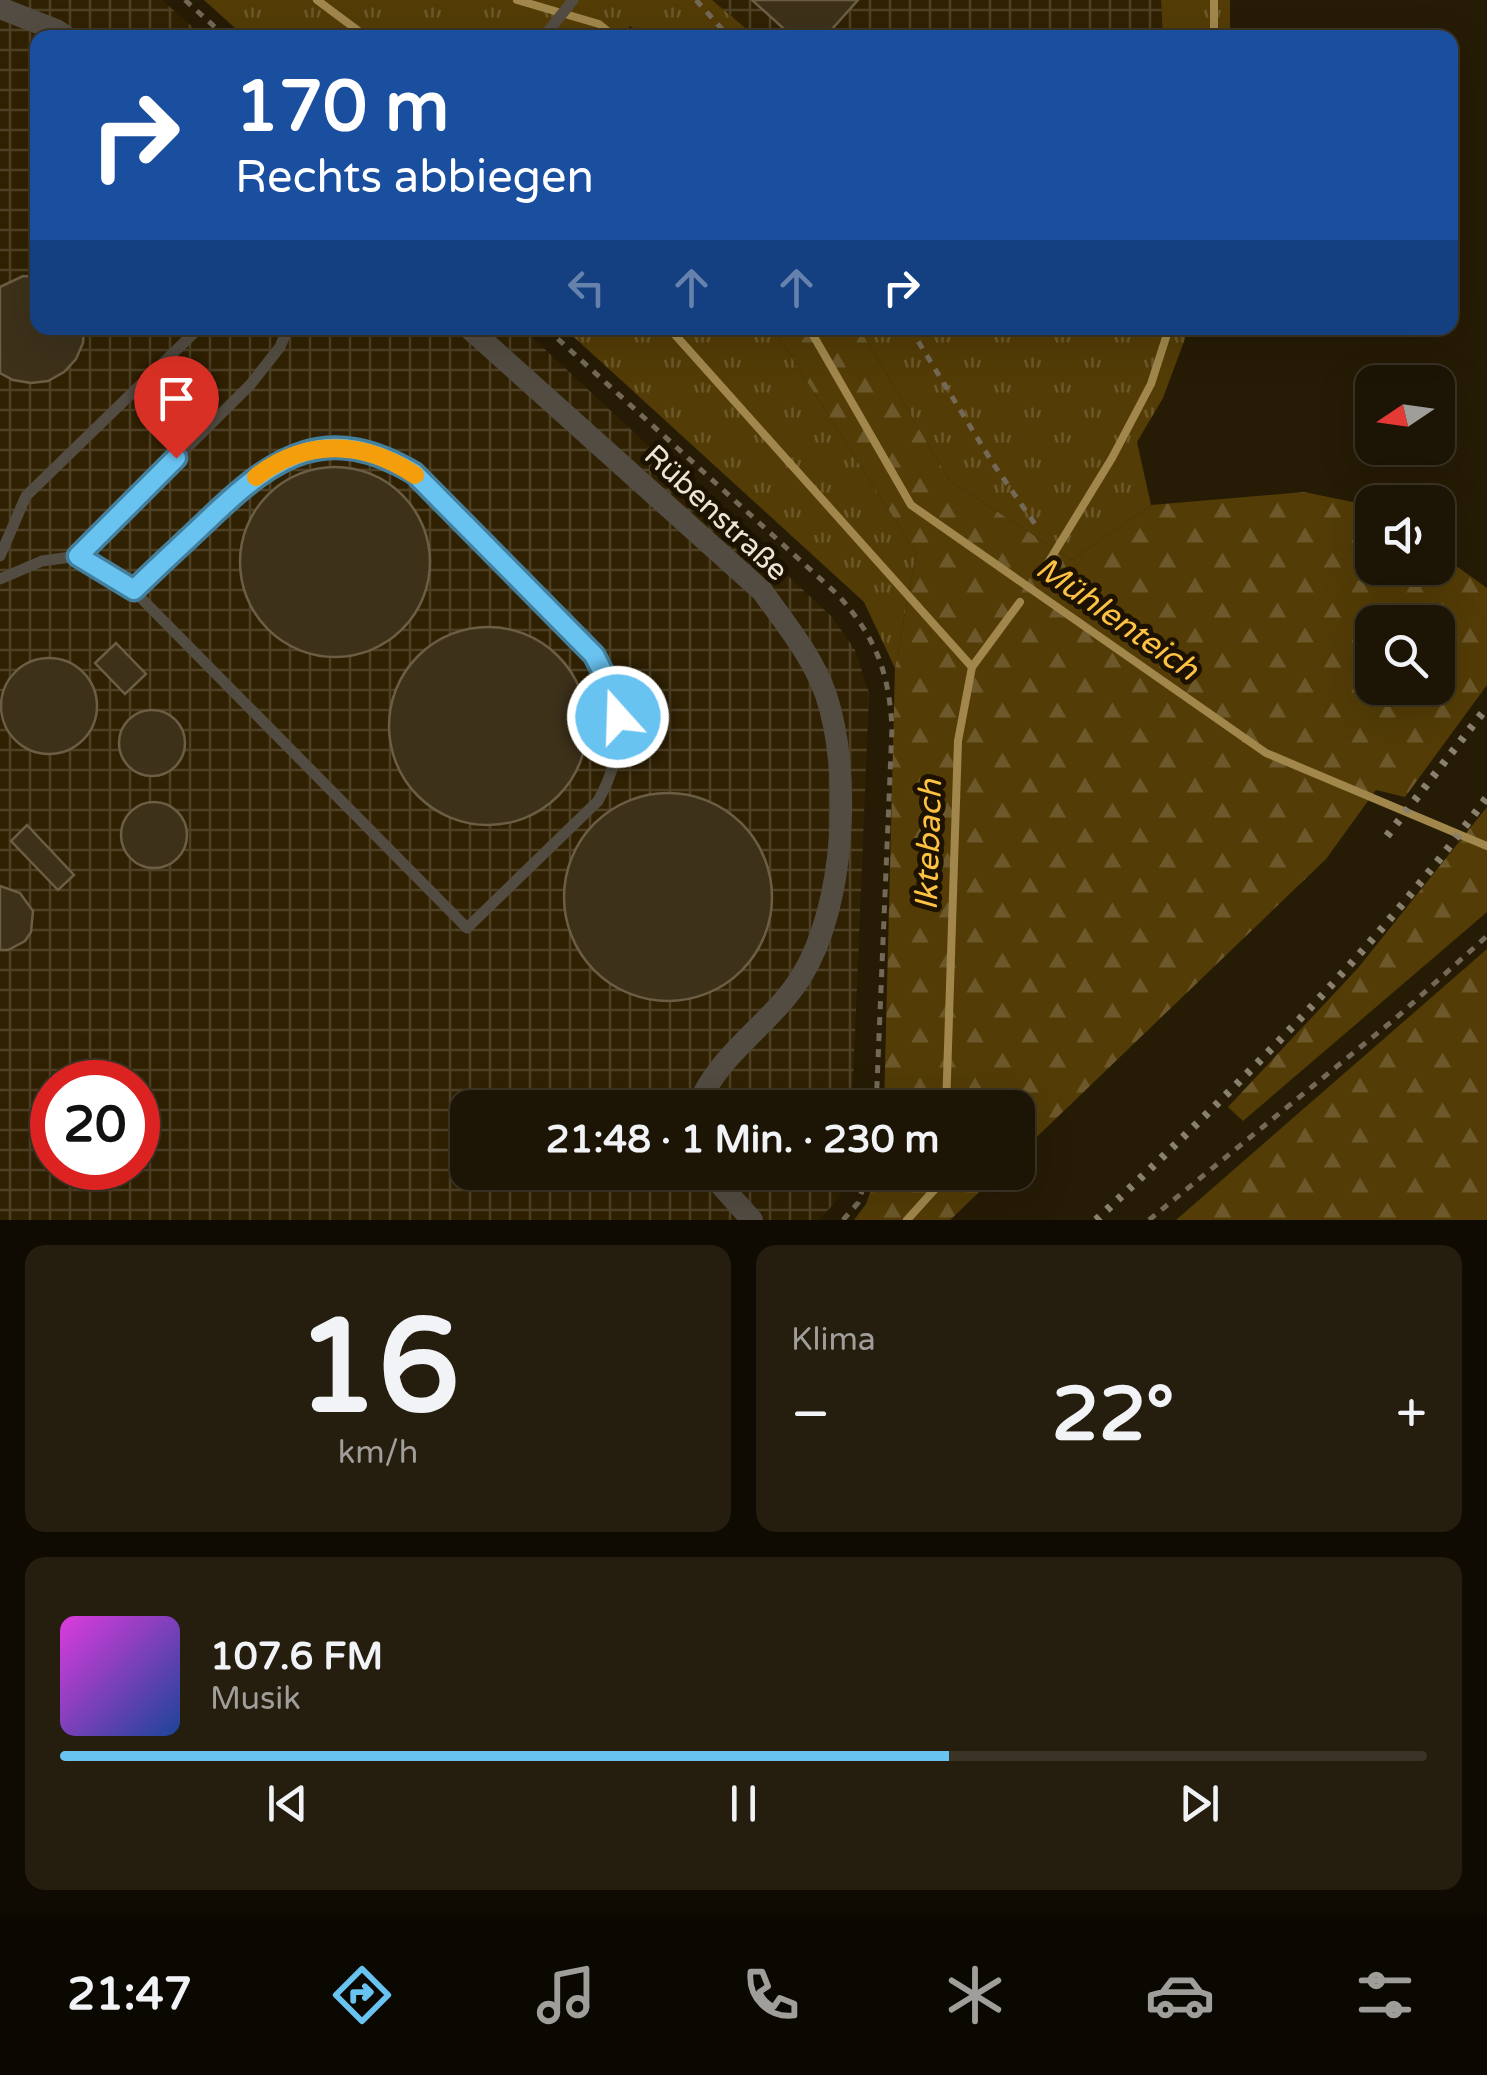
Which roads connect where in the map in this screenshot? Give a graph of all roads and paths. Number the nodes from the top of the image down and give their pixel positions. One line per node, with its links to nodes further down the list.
1 (185, 0): 6 (path)
2 (573, 0): 7 (lane)
3 (696, 0): 8 (path)
4 (0, 8): 5 (street)
5 (50, 30)
6 (218, 30)
7 (549, 30)
8 (723, 30)
9 (193, 335): 14 (lane)
10 (285, 335): 15 (lane)
11 (477, 335): 19 (street, Rübenstraße)
12 (914, 335): 13 (path)
13 (1037, 527)
14 (0, 556)
15 (78, 556): 16 (lane); 17 (lane)
16 (0, 579)
17 (134, 590): 17 (lane)
18 (1487, 936): 24 (path)
19 (704, 1090)
20 (725, 1190): 22 (street)
21 (862, 1190): 23 (path)
22 (752, 1220)
23 (844, 1220)
24 (1149, 1220)

